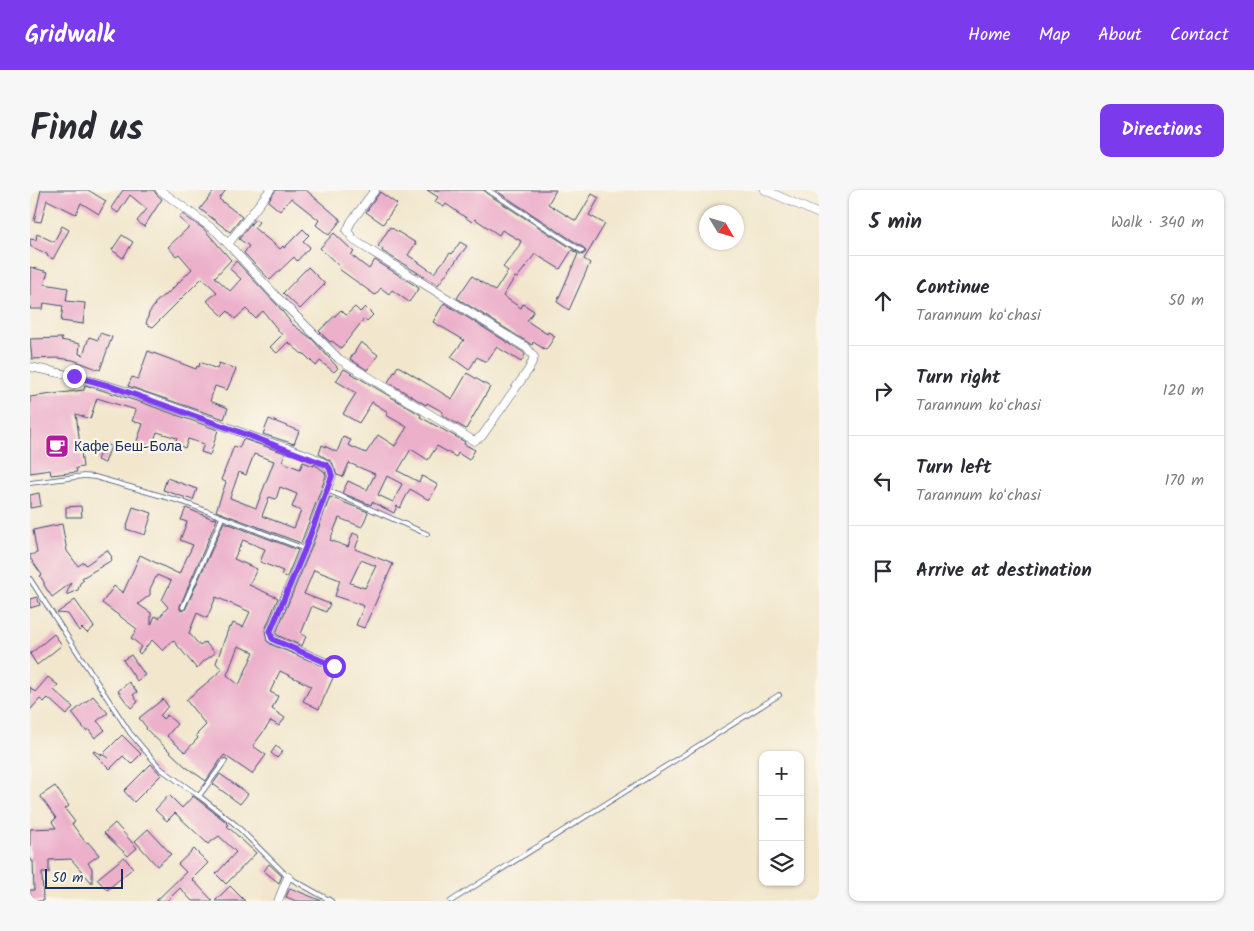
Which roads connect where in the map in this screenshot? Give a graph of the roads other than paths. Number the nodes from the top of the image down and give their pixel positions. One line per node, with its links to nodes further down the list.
1 (160, 190): 7 (street)
2 (270, 190): 7 (street)
3 (375, 190): 7 (street)
4 (488, 190): 8 (lane)
5 (765, 190): 6 (street)
6 (819, 214)
7 (228, 244)
8 (582, 251)
9 (30, 367): 11 (street)
10 (30, 483): 12 (lane)
11 (327, 490): 13 (lane); 14 (street)
12 (222, 518): 14 (lane); 16 (lane)
13 (427, 534)
14 (305, 549): 17 (street)
15 (30, 579): 20 (lane)
16 (183, 607)
17 (334, 666)
18 (779, 695): 24 (lane)
19 (226, 761): 20 (lane)
20 (199, 796): 21 (lane)
21 (288, 877): 22 (street); 23 (lane)
22 (278, 901)
23 (331, 901)
24 (451, 901)

